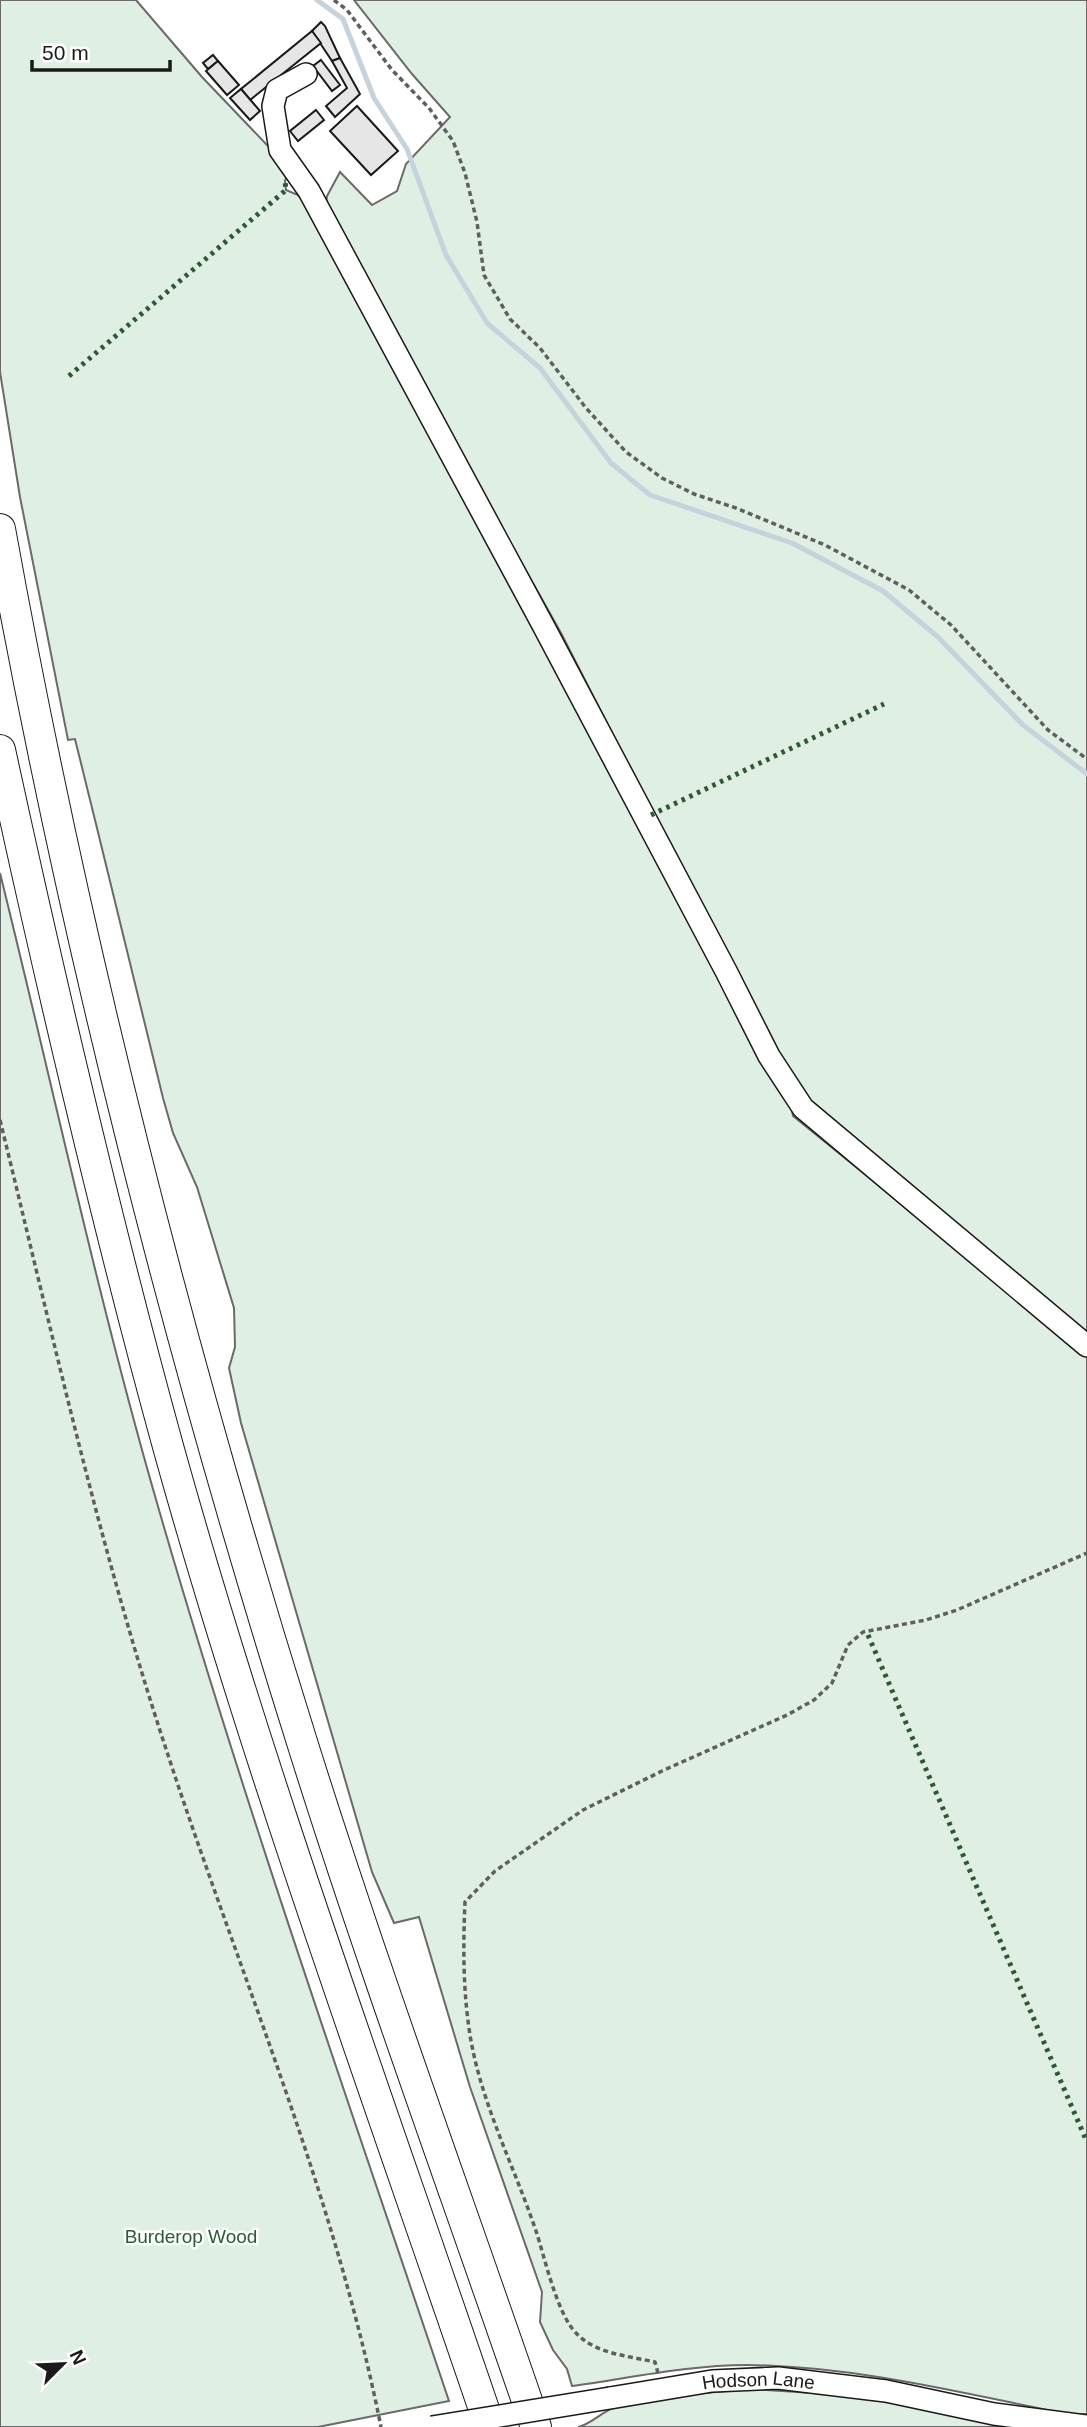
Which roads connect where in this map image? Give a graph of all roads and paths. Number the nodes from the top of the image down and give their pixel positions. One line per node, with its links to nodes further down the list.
1 (334, 0): 5 (path)
2 (306, 74): 7 (street)
3 (0, 530): 14 (highway)
4 (0, 750): 13 (highway)
5 (1087, 759)
6 (0, 1120): 11 (path)
7 (1087, 1346)
8 (1087, 1553): 9 (path)
9 (662, 2389): 10 (street, Hodson Lane); 12 (street, Hodson Lane, bridge)
10 (1087, 2426)
11 (381, 2427)
12 (432, 2427)
13 (490, 2427)
14 (536, 2427)

